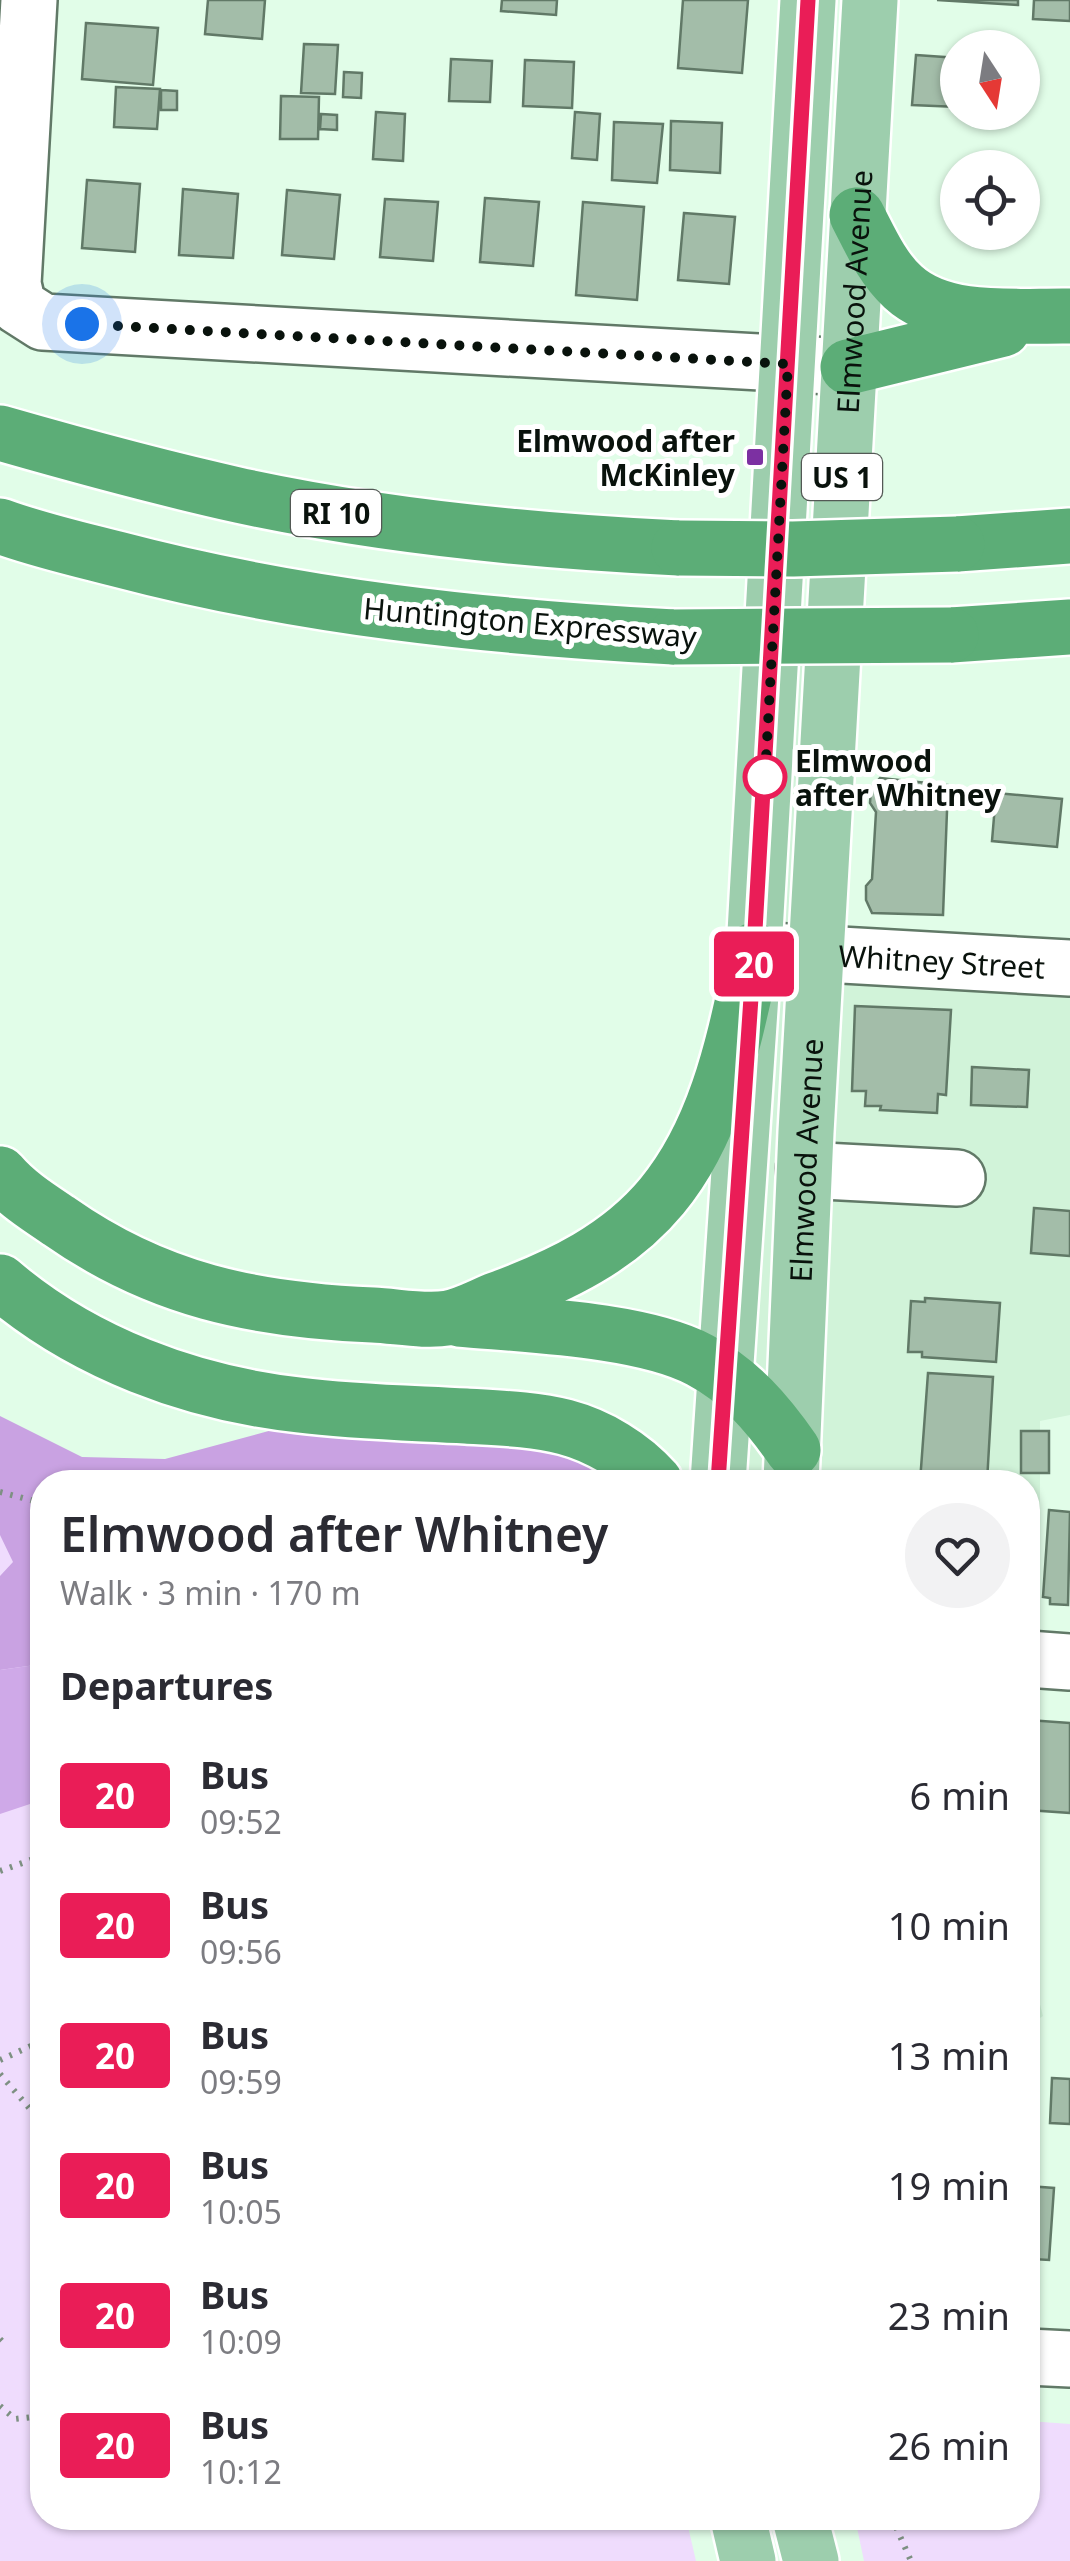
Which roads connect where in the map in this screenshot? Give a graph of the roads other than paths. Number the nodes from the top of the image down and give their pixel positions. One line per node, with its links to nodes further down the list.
1 (29, 0): 6 (street)
2 (808, 0): 6 (main road, Elmwood Avenue / US 1)
3 (870, 0): 4 (main road, Elmwood Avenue / US 1)
4 (857, 215): 5 (highway); 7 (main road, Elmwood Avenue / US 1)
5 (1070, 317): 7 (highway)
6 (788, 364): 7 (street); 12 (main road, Elmwood Avenue / US 1)
7 (848, 367): 13 (main road, Elmwood Avenue / US 1)
8 (0, 433): 10 (highway, RI 10, bridge)
9 (4, 530): 11 (highway, Huntington Expressway, bridge)
10 (1070, 536)
11 (1070, 626)
12 (754, 950): 13 (street, Whitney Street); 19 (highway); 20 (main road, Elmwood Avenue / US 1)
13 (816, 954): 14 (street, Whitney Street); 15 (main road, Elmwood Avenue / US 1)
14 (1070, 968)
15 (804, 1170): 17 (street); 21 (main road, Elmwood Avenue / US 1)
16 (0, 1174): 19 (highway)
17 (957, 1178)
18 (0, 1282): 22 (highway)
19 (447, 1318): 20 (highway)
20 (724, 1375): 21 (highway); 23 (main road, Elmwood Avenue / US 1)
21 (792, 1466)
22 (641, 1470)
23 (719, 1470)
24 (1040, 1660): 25 (street)
25 (1070, 1662)
26 (1040, 2358): 27 (street)
27 (1070, 2359)
28 (741, 2530): 29 (main road)
29 (748, 2561)

